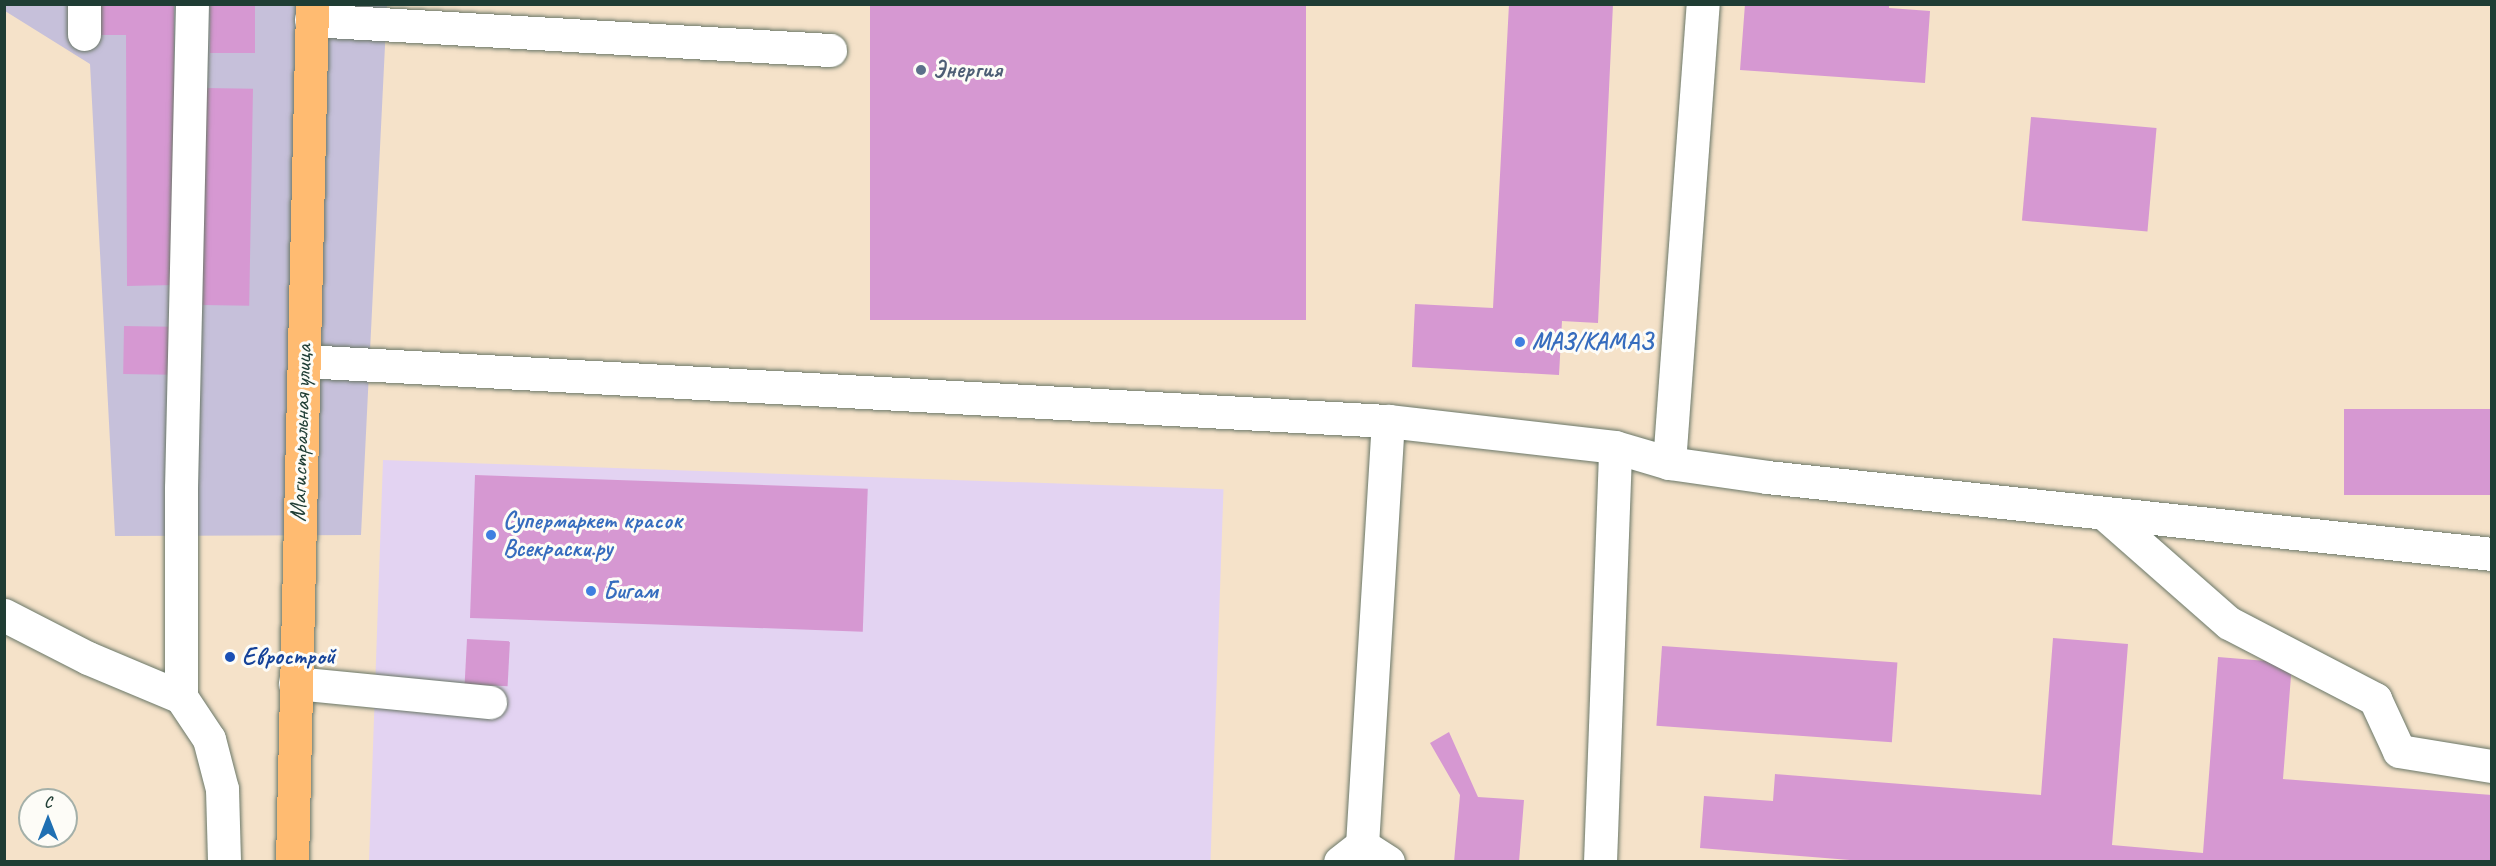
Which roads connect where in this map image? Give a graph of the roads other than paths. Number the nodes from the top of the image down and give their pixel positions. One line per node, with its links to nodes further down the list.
1 (192, 4): 13 (street)
2 (1703, 4): 8 (street)
3 (311, 12): 4 (street); 5 (main road, Магистральная улица)
4 (830, 50)
5 (304, 362): 6 (street); 12 (main road, Магистральная улица)
6 (1388, 421): 7 (street); 16 (street)
7 (1615, 447): 8 (street); 19 (street)
8 (1669, 463): 9 (street)
9 (2107, 516): 10 (street); 15 (street)
10 (2492, 554)
11 (4, 615): 13 (street)
12 (295, 683): 14 (street); 18 (main road, Магистральная улица)
13 (181, 697): 17 (street)
14 (490, 702)
15 (2492, 766)
16 (1364, 856)
17 (224, 861)
18 (292, 861)
19 (1600, 861)

